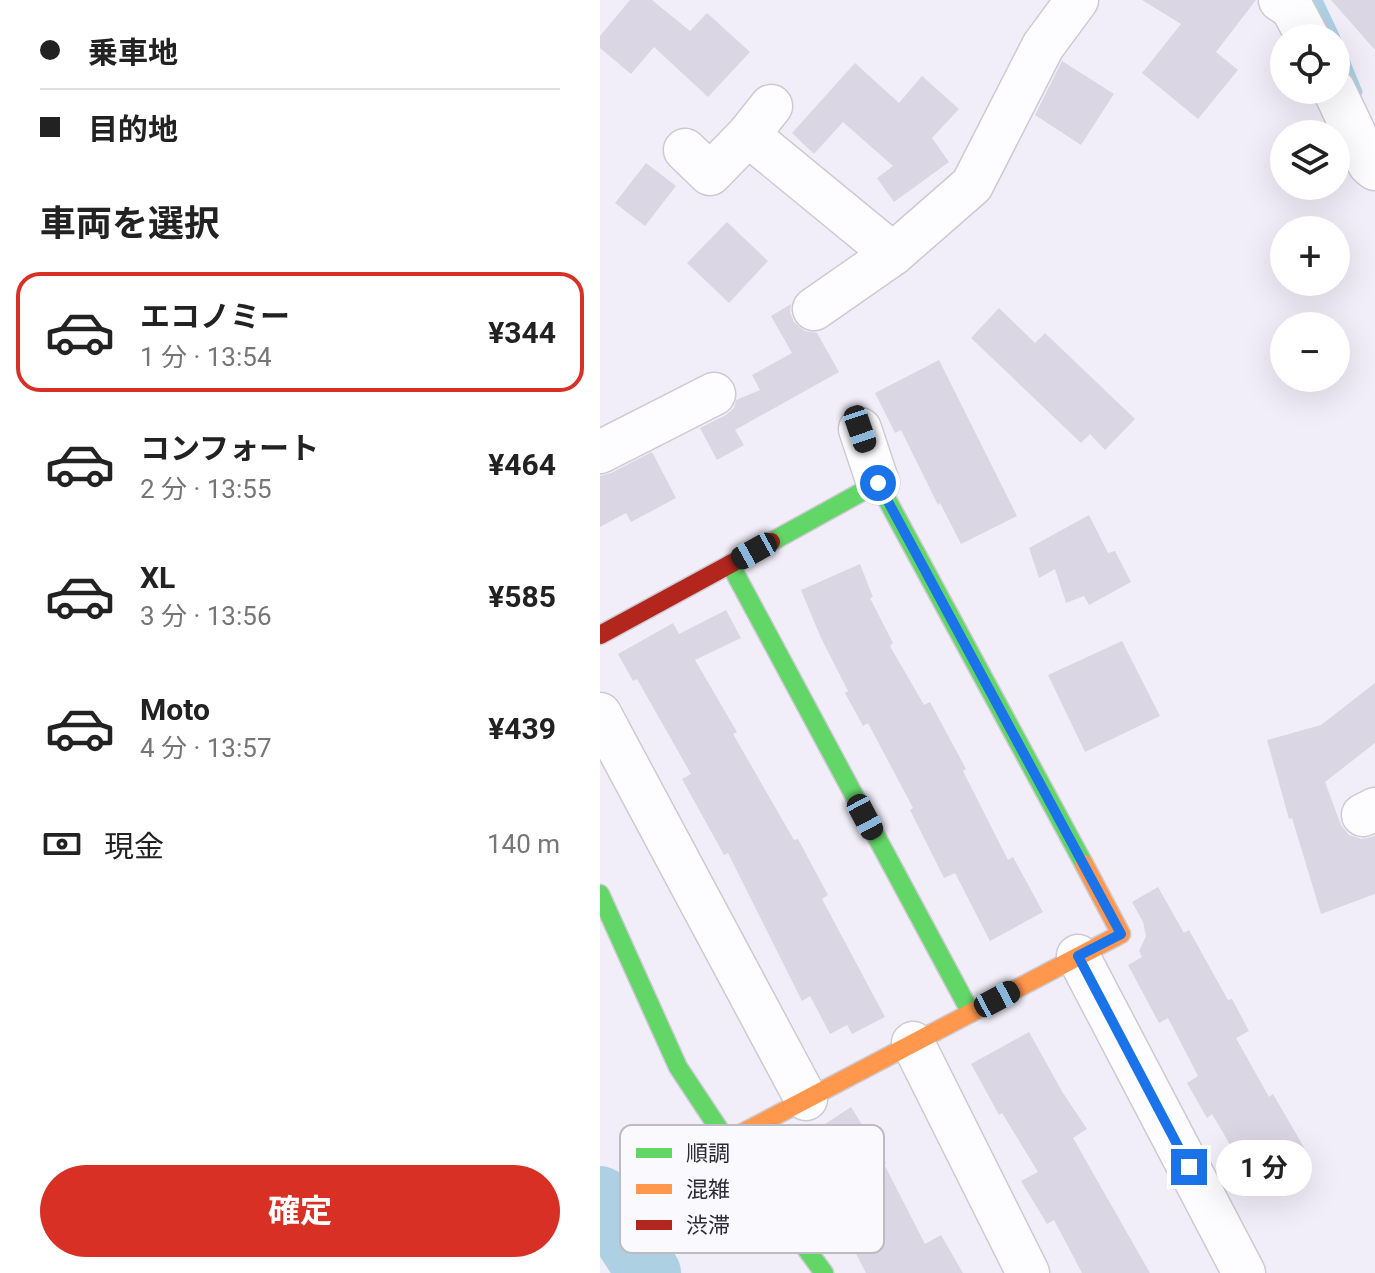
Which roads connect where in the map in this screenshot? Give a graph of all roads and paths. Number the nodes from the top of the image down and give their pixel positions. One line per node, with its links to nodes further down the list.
1 (1077, 0): 7 (street)
2 (1280, 0): 3 (street)
3 (1301, 24)
4 (1341, 104): 6 (street)
5 (685, 150): 7 (street)
6 (1375, 169)
7 (893, 254): 8 (street)
8 (814, 309)
9 (714, 394): 11 (street)
10 (860, 429): 12 (street)
11 (600, 452)
12 (878, 483): 13 (street); 17 (street)
13 (730, 564): 14 (street); 18 (street)
14 (600, 635)
15 (600, 714): 20 (street)
16 (600, 894): 21 (street)
17 (1078, 956): 18 (street); 26 (street)
18 (971, 1013): 19 (street)
19 (913, 1043): 20 (street); 25 (street)
20 (806, 1099): 22 (street)
21 (716, 1125)
22 (757, 1125)
23 (809, 1253): 24 (street)
24 (824, 1273)
25 (1028, 1273)
26 (1244, 1273)

